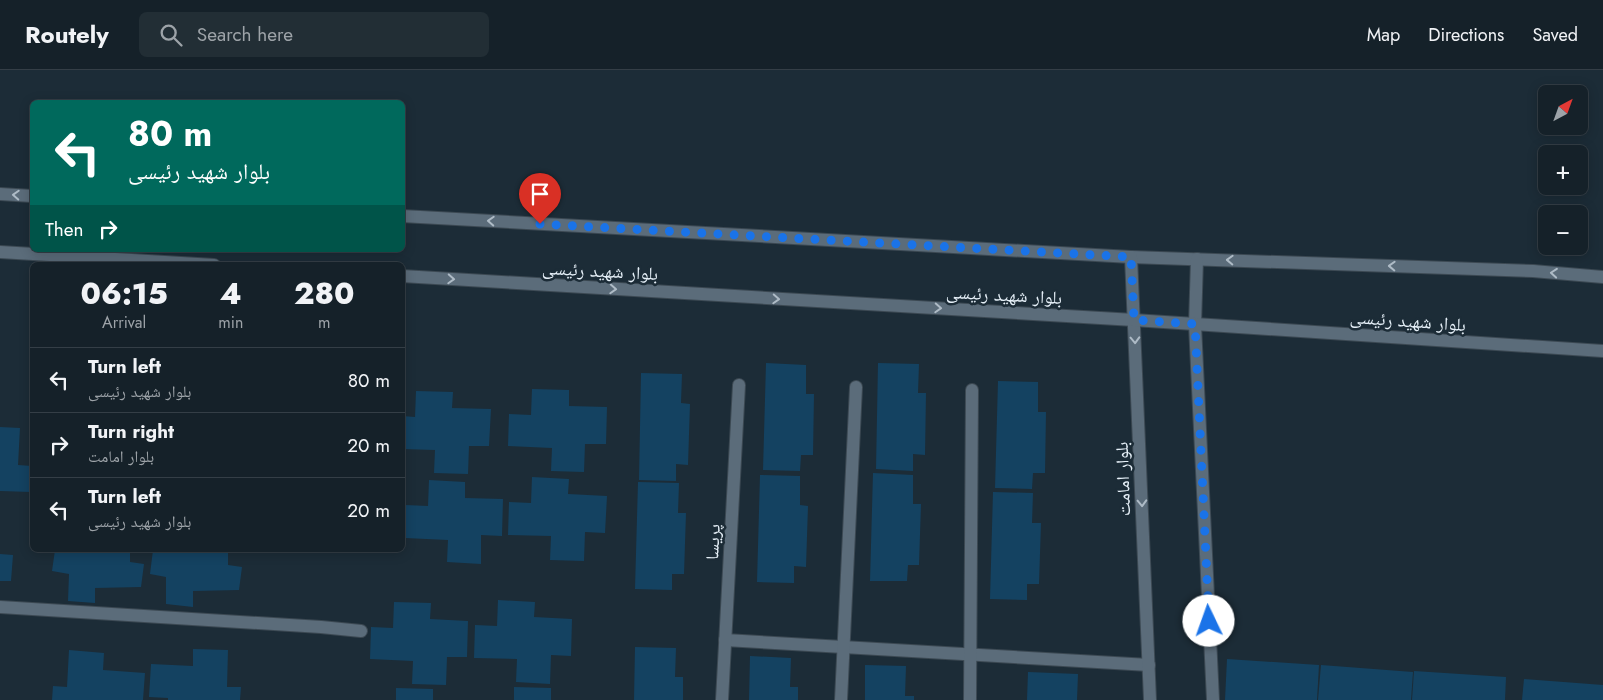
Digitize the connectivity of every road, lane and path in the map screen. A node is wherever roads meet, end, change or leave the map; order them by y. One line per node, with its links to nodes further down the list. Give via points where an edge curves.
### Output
1 (0, 194): 2 (main road, one-way to 1)
2 (30, 196)
3 (405, 216): 5 (main road, one-way to 3)
4 (0, 252): 7 (main road)
5 (1131, 257): 6 (main road); 10 (main road, بلوار امامت)
6 (1196, 259): 9 (main road, one-way to 6); 11 (main road)
7 (165, 262)
8 (405, 276): 10 (main road, بلوار شهید رئیسی, one-way to 10)
9 (1603, 276)
10 (1134, 320): 11 (main road, بلوار شهید رئیسی); 21 (main road, بلوار امامت, one-way to 21)
11 (1195, 324): 12 (main road, بلوار شهید رئیسی); 26 (main road)
12 (1603, 351)
13 (739, 385): 18 (main road, پریسا)
14 (856, 387): 19 (main road)
15 (972, 390): 20 (main road)
16 (0, 607): 17 (main road)
17 (361, 631)
18 (725, 640): 19 (main road); 22 (main road, پریسا)
19 (843, 647): 20 (main road); 23 (main road)
20 (970, 655): 21 (main road); 24 (main road)
21 (1149, 665): 25 (main road, بلوار امامت)
22 (722, 700)
23 (841, 700)
24 (970, 700)
25 (1150, 700)
26 (1213, 700)

